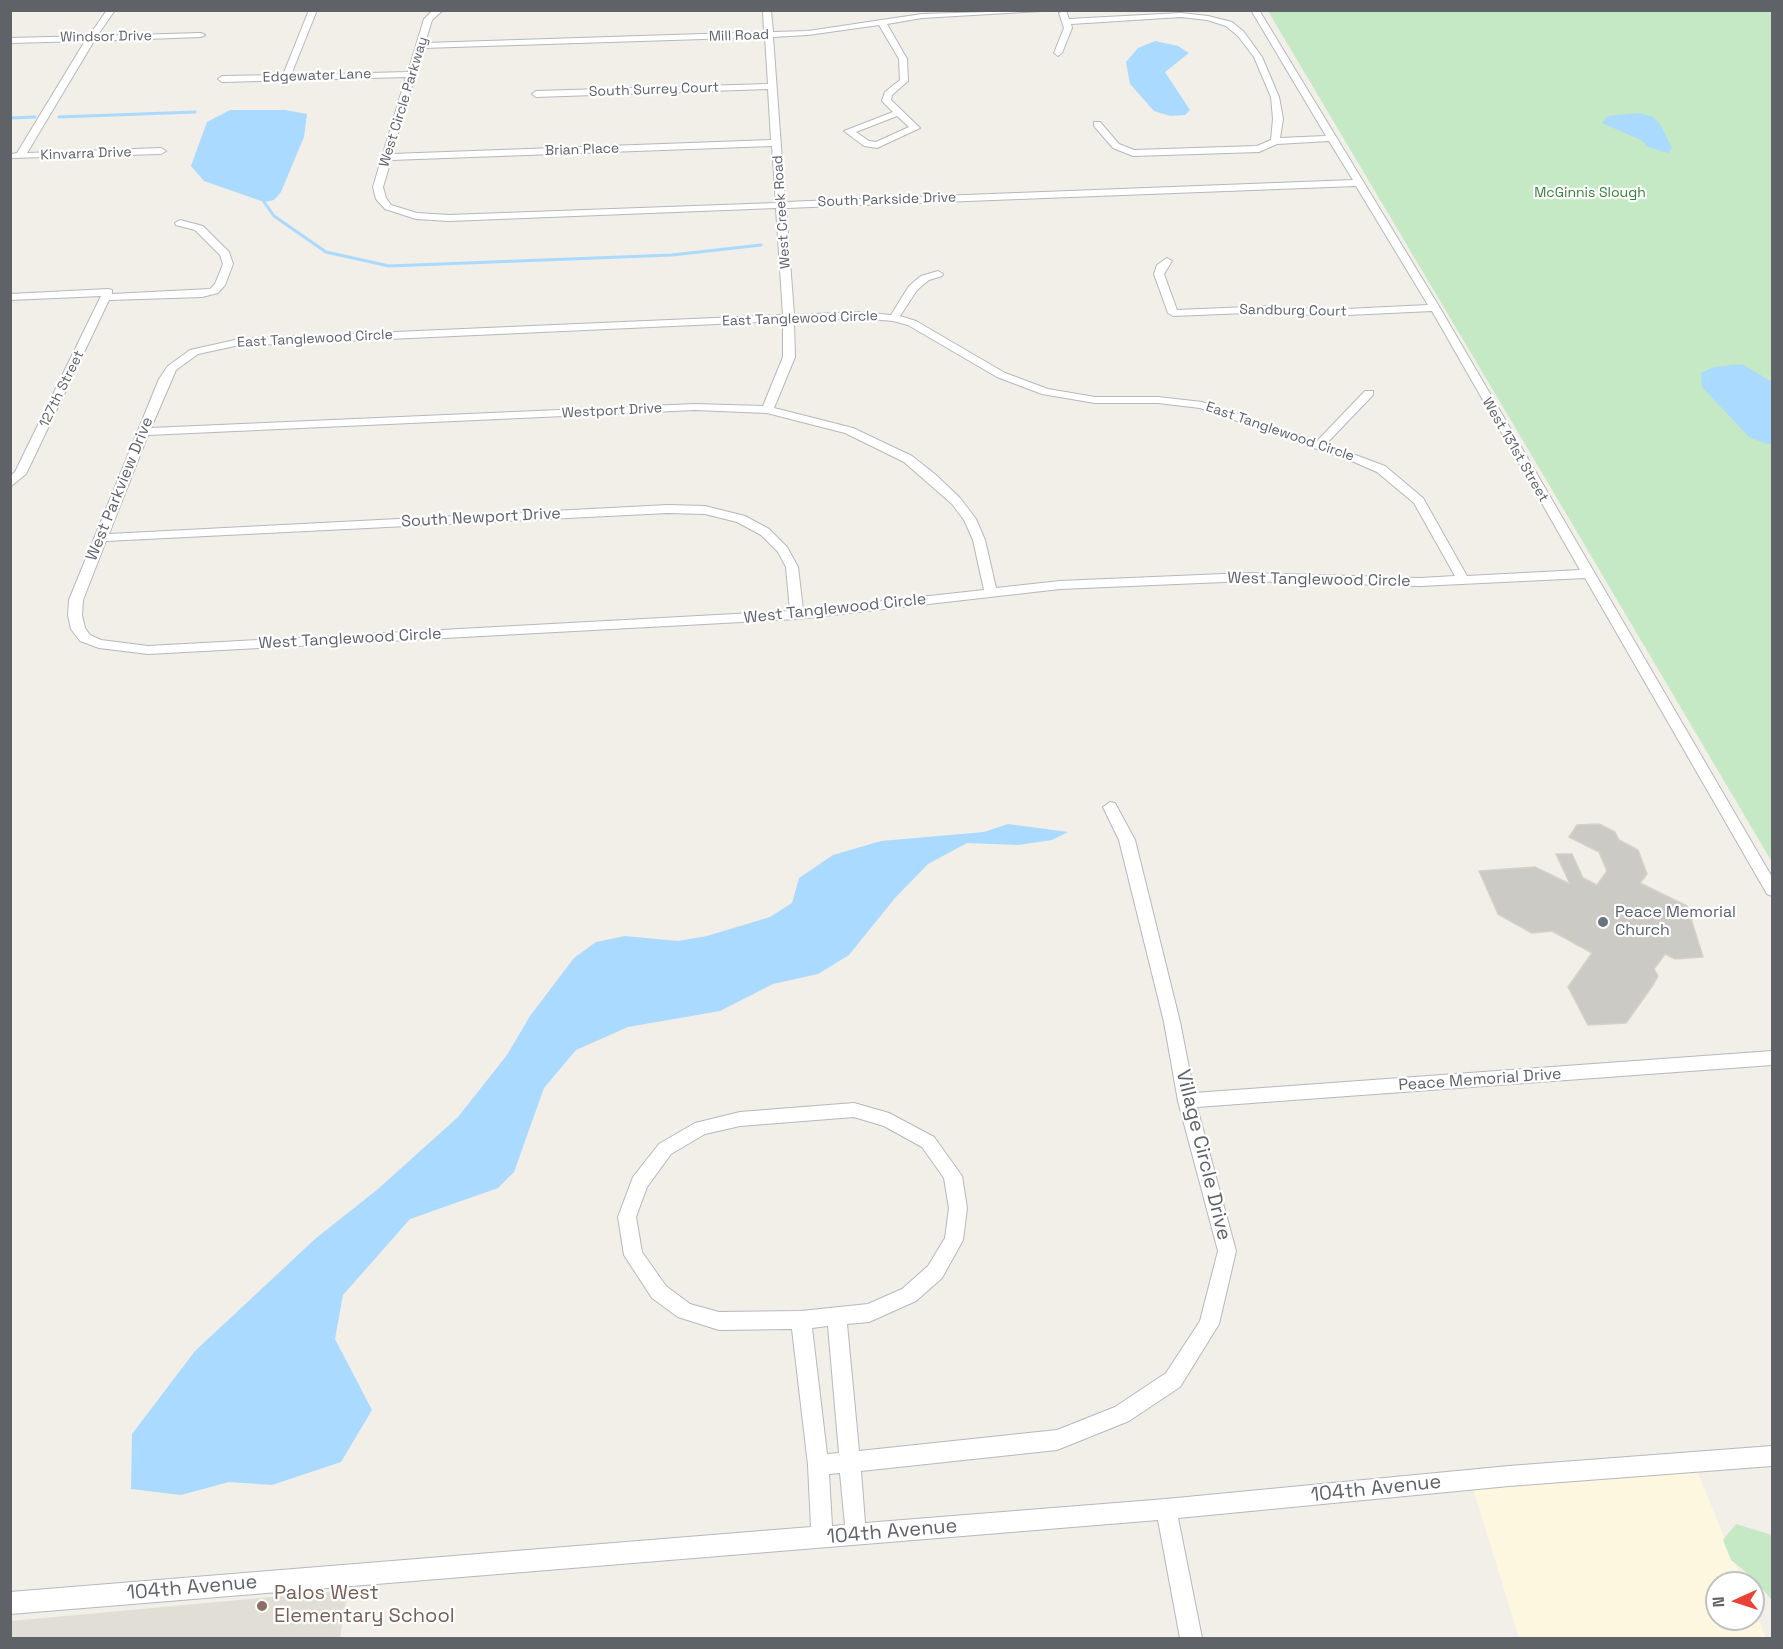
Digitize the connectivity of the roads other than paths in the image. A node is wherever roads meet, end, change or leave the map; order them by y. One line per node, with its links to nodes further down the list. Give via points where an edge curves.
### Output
1 (111, 10): 13 (street)
2 (313, 10): 18 (street)
3 (439, 10): 15 (street, West Circle Parkway, via 428,19)
4 (767, 10): 12 (street, West Creek Road)
5 (1054, 10): 8 (street, Mill Road)
6 (1062, 10): 10 (street)
7 (1255, 10): 24 (street, West 131st Street)
8 (898, 14): 9 (street, Mill Road)
9 (881, 21): 12 (street, Mill Road, via 828,31); 22 (street, via 903,60 904,81 886,100)
10 (1066, 22): 16 (street, via 1068,28); 25 (street, via 1173,15 1229,24 1258,57 1275,97)
11 (201, 35): 13 (street, Windsor Drive)
12 (769, 35): 15 (street, Mill Road); 20 (street, West Creek Road)
13 (92, 37): 14 (street, Windsor Drive); 28 (street)
14 (10, 40)
15 (421, 46): 17 (street, West Circle Parkway)
16 (1058, 53)
17 (413, 74): 18 (street, Edgewater Lane); 29 (street, West Circle Parkway)
18 (286, 77): 19 (street, Edgewater Lane)
19 (222, 79)
20 (772, 86): 21 (street, South Surrey Court); 26 (street, West Creek Road)
21 (536, 94)
22 (898, 112): 22 (street, via 915,128 882,145 871,146 849,131)
23 (1097, 124): 25 (street, via 1116,146 1133,153 1259,149)
24 (1332, 138): 25 (street); 30 (street, West 131st Street)
25 (1275, 141)
26 (777, 143): 29 (street, Brian Place); 32 (street, West Creek Road)
27 (161, 151): 28 (street, Kinvarra Drive)
28 (15, 156)
29 (388, 157): 31 (street, West Circle Parkway, via 378,187)
30 (1359, 183): 32 (street, South Parkside Drive); 38 (street, West 131st Street)
31 (381, 199): 32 (street, South Parkside Drive, via 394,210 449,218)
32 (780, 204): 40 (street, West Creek Road)
33 (180, 223): 36 (street, via 200,228 225,254 228,264 214,291)
34 (1167, 261): 38 (street, Sandburg Court, via 1159,274 1173,313)
35 (938, 274): 39 (street, via 913,288)
36 (107, 295): 37 (street); 46 (street, 127th Street, via 20,474)
37 (10, 297)
38 (1435, 308): 48 (street, West 131st Street)
39 (894, 318): 40 (street, East Tanglewood Circle, via 859,315); 45 (street, East Tanglewood Circle, via 928,330 1024,385 1095,400 1202,405)
40 (789, 319): 41 (street, East Tanglewood Circle, via 258,341); 43 (street, West Creek Road, via 789,357)
41 (194, 352): 44 (street, West Parkview Drive, via 172,368)
42 (1369, 393): 45 (street)
43 (767, 410): 44 (street, Westport Drive, via 695,407); 50 (street, Westport Drive, via 849,430 908,459 932,478 970,519)
44 (143, 432): 47 (street, West Parkview Drive)
45 (1320, 444): 49 (street, East Tanglewood Circle, via 1381,469 1405,487 1430,517)
46 (10, 483)
47 (100, 538): 51 (street, South Newport Drive, via 668,508 705,510 741,519 765,532 783,550 792,567); 52 (street, West Parkview Drive, via 75,600 78,629)
48 (1587, 574): 49 (street, West Tanglewood Circle); 54 (street, West 131st Street)
49 (1463, 580): 50 (street, West Tanglewood Circle, via 1247,577 1060,585)
50 (991, 593): 51 (street, West Tanglewood Circle)
51 (796, 615): 52 (street, West Tanglewood Circle, via 148,650 109,646)
52 (85, 638)
53 (1110, 807): 56 (street, Village Circle Drive, via 1127,840 1172,1022)
54 (1773, 891)
55 (1773, 1058): 56 (street, Peace Memorial Drive)
56 (1187, 1101): 60 (street, Village Circle Drive, via 1227,1251 1209,1324 1173,1380 1122,1414 1057,1440)
57 (837, 1316): 58 (street); 58 (street, via 869,1313 909,1295 935,1272 954,1240 958,1208 953,1176 928,1142 889,1120 854,1110 740,1119 701,1128 665,1149 639,1183 627,1217 633,1255 659,1292 686,1311 719,1322); 60 (street)
58 (801, 1320): 61 (street)
59 (1773, 1456): 62 (street, 104th Avenue)
60 (851, 1460): 61 (street, Village Circle Drive); 63 (street)
61 (818, 1465): 64 (street)
62 (1166, 1509): 63 (street, 104th Avenue); 66 (street)
63 (856, 1535): 64 (street, 104th Avenue)
64 (822, 1537): 65 (street, 104th Avenue)
65 (10, 1603)
66 (1191, 1638)

